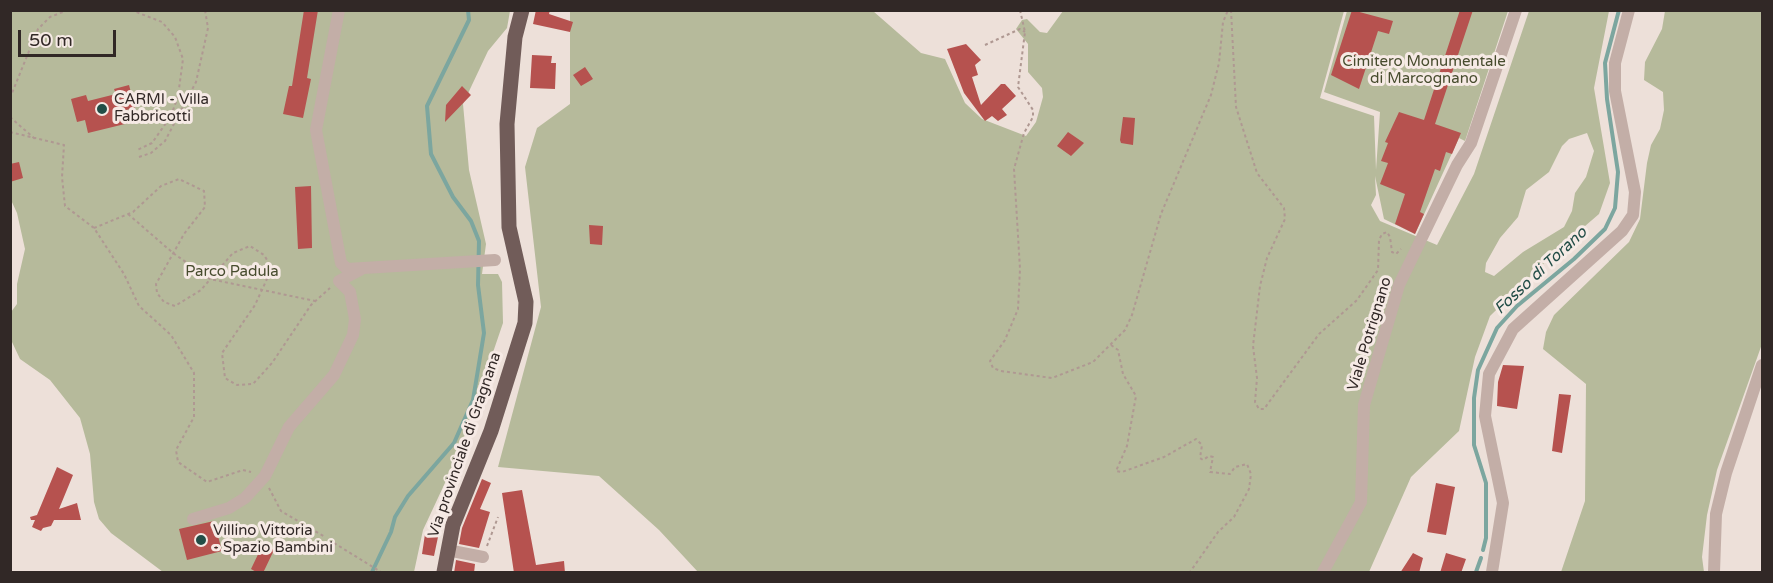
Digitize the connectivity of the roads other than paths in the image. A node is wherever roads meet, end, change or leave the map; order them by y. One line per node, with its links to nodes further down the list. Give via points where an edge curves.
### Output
1 (339, 10): 6 (street, via 316,130 341,263 347,269)
2 (522, 10): 9 (main road, Via provinciale di Gragnana, via 515,37 507,124 509,227 526,302 525,323)
3 (1515, 10): 12 (street, Viale Potrignano, via 1471,143 1399,285 1364,405 1360,502)
4 (1629, 10): 13 (street, via 1615,63 1615,92 1633,174 1633,215 1622,231 1513,329 1489,374 1485,416 1503,503)
5 (495, 260): 6 (street)
6 (369, 267): 8 (street, via 339,281 350,292 355,319 347,351 334,375 289,427 265,476 245,498 229,508)
7 (1762, 365): 14 (street, via 1716,514)
8 (193, 519)
9 (447, 550): 10 (street); 11 (main road, Via provinciale di Gragnana)
10 (483, 557)
11 (444, 573)
12 (1323, 573)
13 (1492, 573)
14 (1714, 573)

